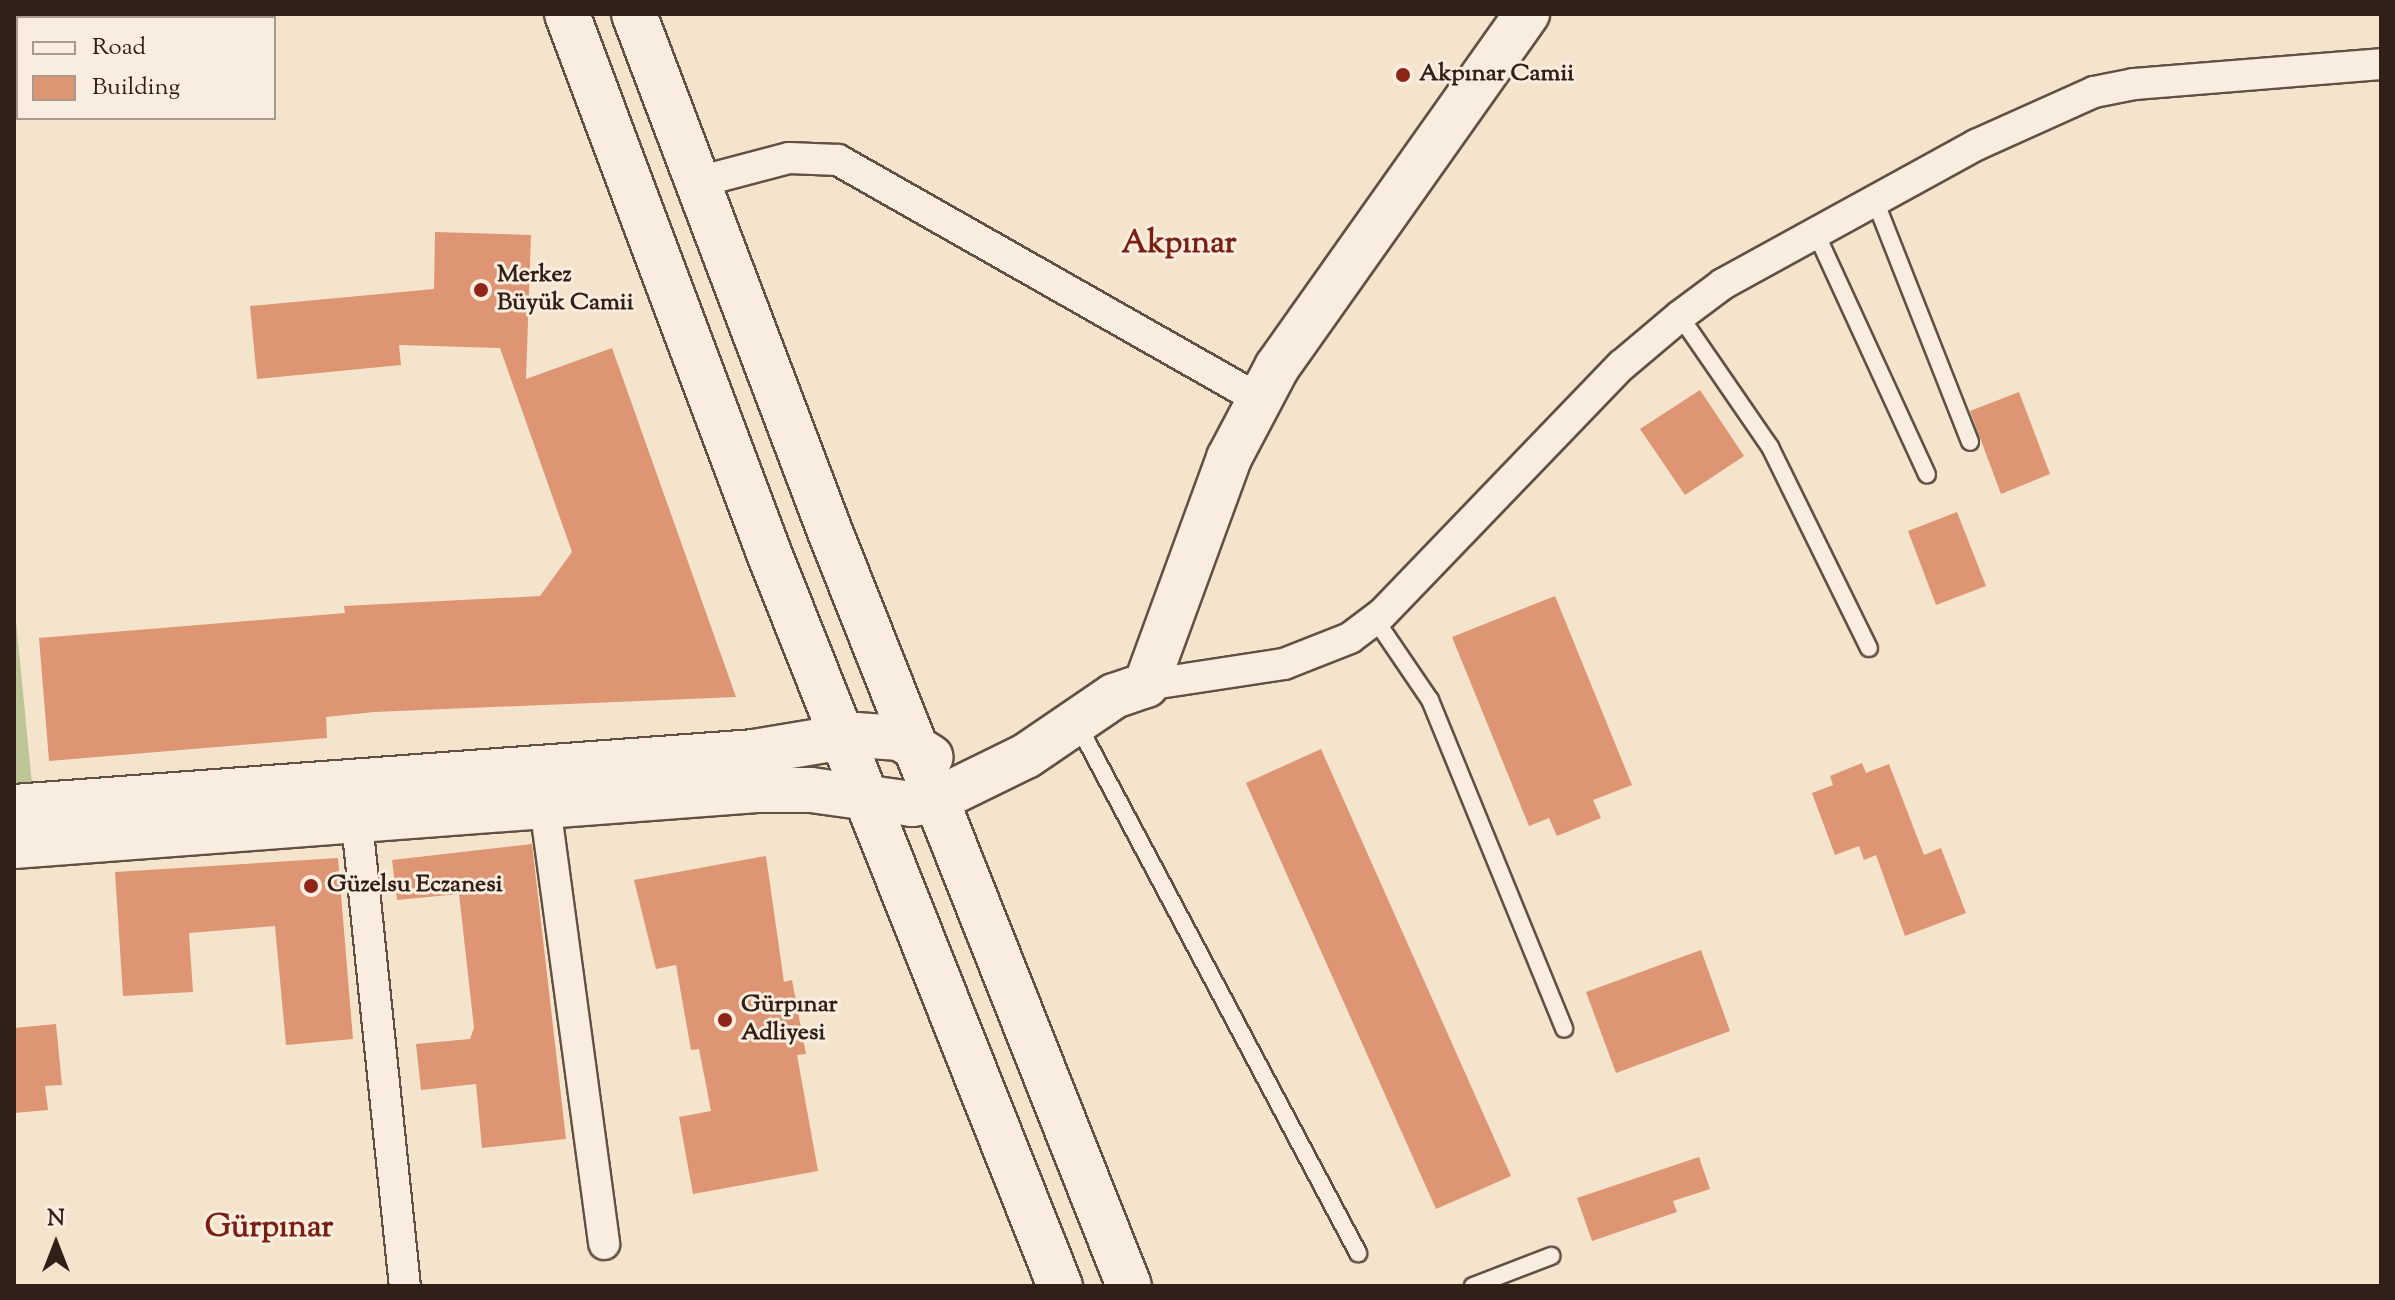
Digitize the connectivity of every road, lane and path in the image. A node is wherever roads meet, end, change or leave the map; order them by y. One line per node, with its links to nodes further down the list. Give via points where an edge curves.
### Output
1 (567, 14): 16 (street)
2 (634, 14): 5 (street)
3 (1527, 14): 9 (street)
4 (2381, 64): 6 (street, via 2177,78 2094,92)
5 (698, 182): 9 (street, via 789,158 838,160); 17 (street)
6 (1874, 198): 7 (street); 10 (lane)
7 (1815, 231): 8 (street); 11 (lane)
8 (1680, 316): 12 (street, via 1622,365); 13 (lane, via 1770,447)
9 (1260, 400): 14 (street, via 1229,458)
10 (1970, 442)
11 (1927, 475)
12 (1375, 619): 14 (street, via 1315,655 1211,679); 25 (lane, via 1430,700)
13 (1869, 648)
14 (1146, 685): 15 (street, via 1114,696)
15 (1077, 723): 18 (street); 27 (lane)
16 (842, 737): 17 (street, via 889,736); 20 (street); 21 (street)
17 (914, 745): 18 (street, via 954,765); 19 (street)
18 (1026, 756): 19 (street)
19 (936, 800): 21 (street); 32 (street)
20 (354, 801): 22 (street); 23 (street); 24 (street); 30 (street)
21 (868, 802): 22 (street, via 811,790 770,790); 31 (street)
22 (545, 806): 26 (street)
23 (14, 807)
24 (14, 846)
25 (1564, 1029)
26 (604, 1244)
27 (1358, 1253)
28 (1551, 1256): 29 (lane)
29 (1513, 1279): 33 (lane)
30 (405, 1286)
31 (1060, 1286)
32 (1129, 1286)
33 (1473, 1286)

